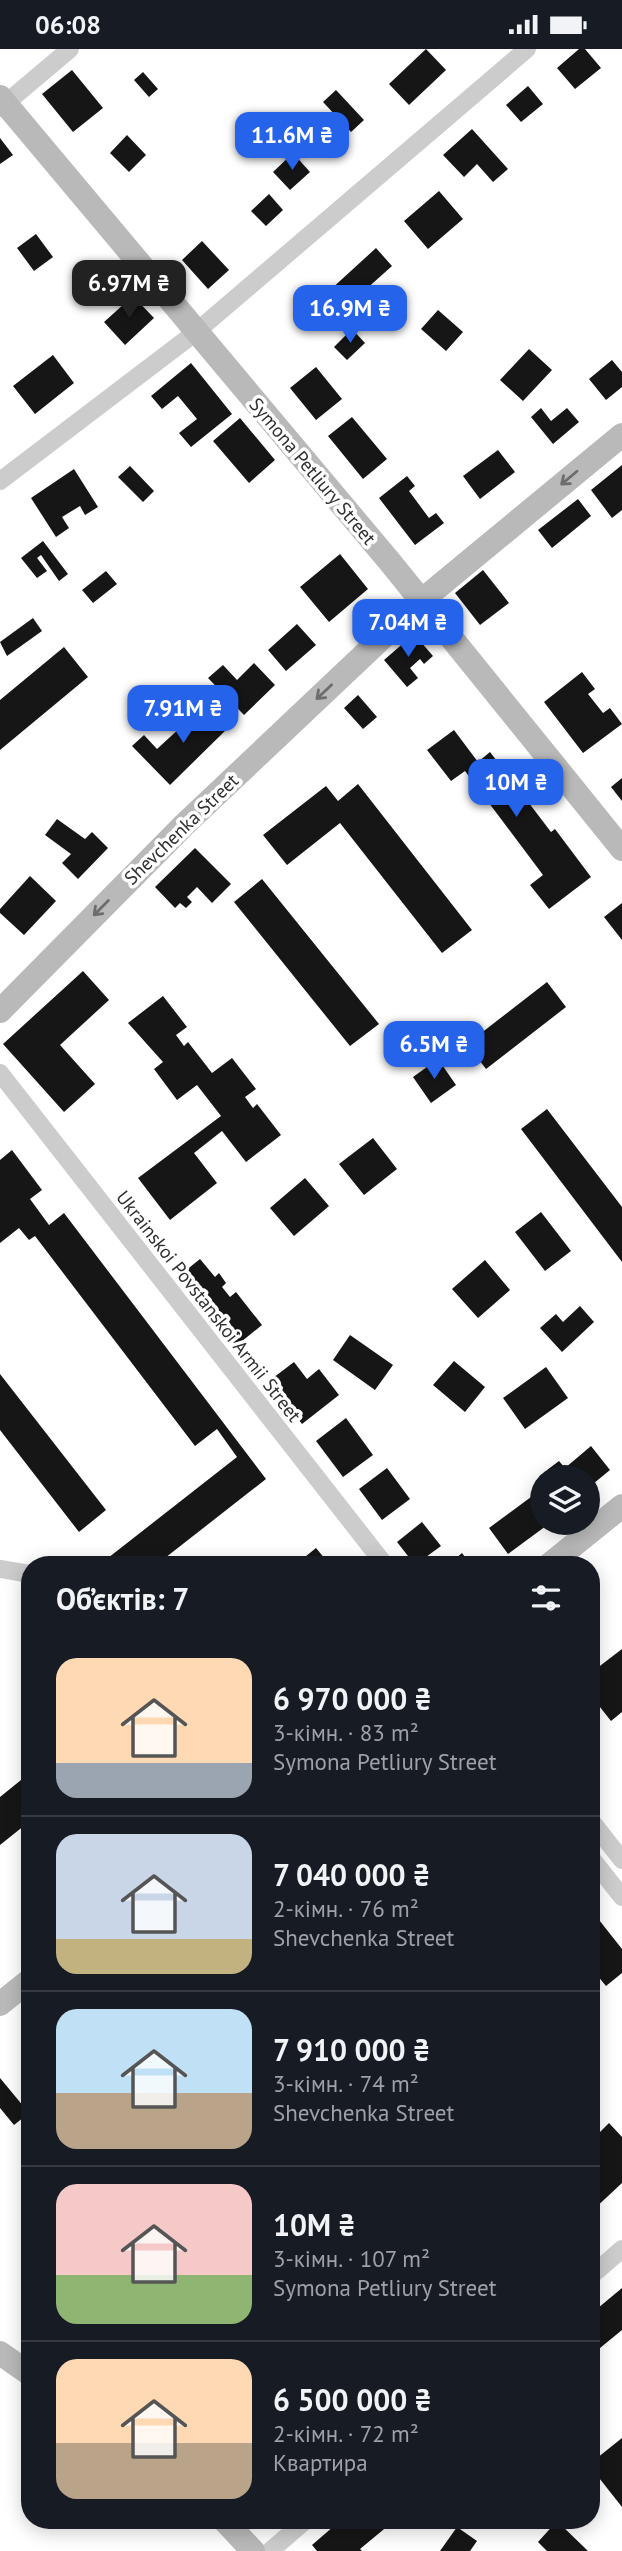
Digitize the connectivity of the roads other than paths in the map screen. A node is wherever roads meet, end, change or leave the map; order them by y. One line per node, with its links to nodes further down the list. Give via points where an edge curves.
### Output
1 (70, 49): 3 (street)
2 (527, 49): 4 (street)
3 (2, 103): 4 (street, Symona Petliury Street)
4 (196, 332): 6 (street); 7 (street, Symona Petliury Street)
5 (622, 435): 7 (street, Shevchenka Street, one-way to 7)
6 (0, 481)
7 (421, 601): 8 (street, Symona Petliury Street); 9 (street, Shevchenka Street, one-way to 9, via 184,825)
8 (622, 849)
9 (0, 1010)
10 (0, 1073): 12 (street, Ukrainskoi Povstanskoi Armii Street)
11 (622, 1506): 13 (street)
12 (378, 1556)
13 (560, 1556)
14 (600, 1832): 15 (street)
15 (622, 1860)
16 (600, 1869): 17 (street)
17 (622, 1897)
18 (21, 1987): 19 (street)
19 (0, 2004)
20 (622, 2249): 21 (street)
21 (600, 2268)
22 (0, 2353): 23 (street)
23 (21, 2368)
24 (232, 2529): 26 (street)
25 (296, 2529): 27 (street)
26 (253, 2551)
27 (270, 2551)

